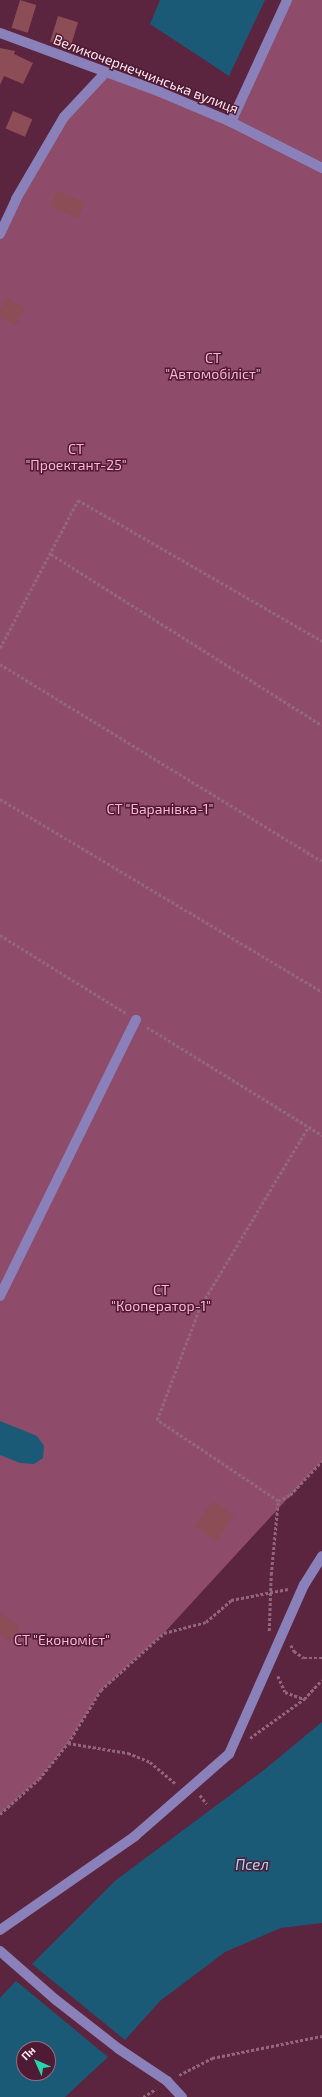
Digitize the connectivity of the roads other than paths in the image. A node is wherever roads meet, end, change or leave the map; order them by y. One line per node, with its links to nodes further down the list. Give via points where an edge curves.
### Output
1 (287, 0): 4 (street)
2 (0, 33): 3 (street, Великочернеччинська вулиця)
3 (105, 73): 4 (street, Великочернеччинська вулиця, via 160,92); 6 (street, via 64,117 16,199)
4 (231, 122): 5 (street, Великочернеччинська вулиця)
5 (322, 168)
6 (0, 234)
7 (136, 1020): 8 (street)
8 (0, 1296)
9 (322, 1556): 10 (street, via 304,1585 229,1754 135,1836)
10 (0, 1930)
11 (0, 1950): 12 (street, via 75,2015 167,2081)
12 (182, 2097)

